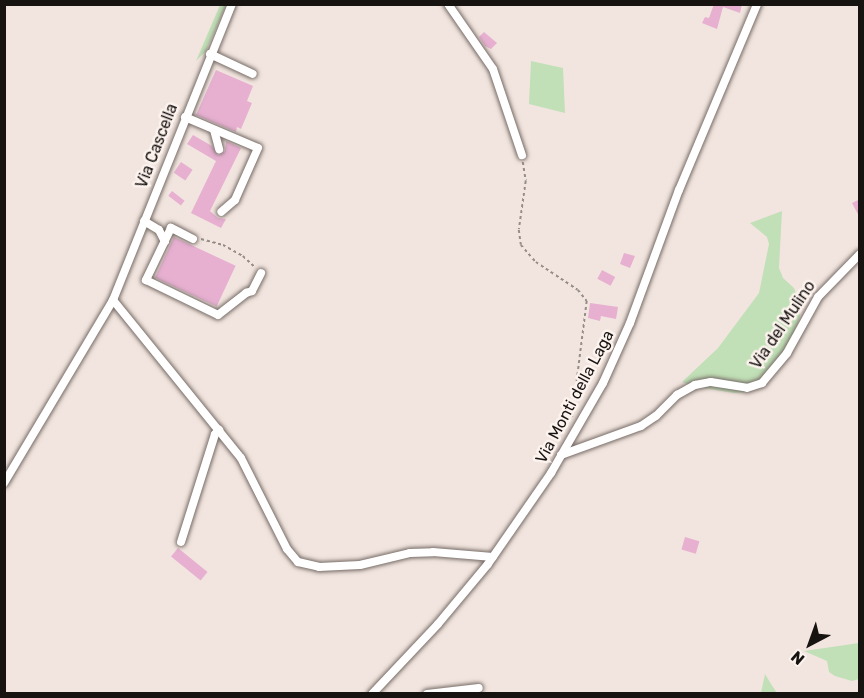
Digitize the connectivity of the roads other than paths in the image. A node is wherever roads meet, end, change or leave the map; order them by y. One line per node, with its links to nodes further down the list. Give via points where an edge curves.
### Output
1 (232, 4): 4 (street, Via Cascella)
2 (448, 4): 9 (street, via 491,64)
3 (757, 4): 18 (street, Via Monti della Laga, via 675,198 625,337)
4 (210, 54): 5 (street); 6 (street, Via Cascella)
5 (253, 74)
6 (185, 117): 7 (street); 11 (street, Via Cascella)
7 (214, 130): 8 (street); 10 (street, via 258,148 235,201)
8 (219, 149)
9 (522, 155)
10 (221, 212)
11 (144, 221): 13 (street, via 159,230); 16 (street, Via Cascella)
12 (193, 238): 13 (street, via 171,228)
13 (165, 242): 15 (street, via 146,280 218,315 252,291)
14 (860, 254): 18 (street, Via del Mulino, via 815,300 787,353 762,383 747,388 711,382 695,385 641,426)
15 (261, 273)
16 (112, 300): 17 (street); 19 (street, Via Cascella)
17 (219, 430): 20 (street); 21 (street, via 241,458 287,549 298,562 319,567 360,565 410,553 433,552)
18 (561, 455): 21 (street, Via Monti della Laga)
19 (4, 483)
20 (181, 542)
21 (494, 556): 23 (street, Via Monti della Laga, via 438,624)
22 (479, 688): 24 (street)
23 (372, 693)
24 (426, 693)

